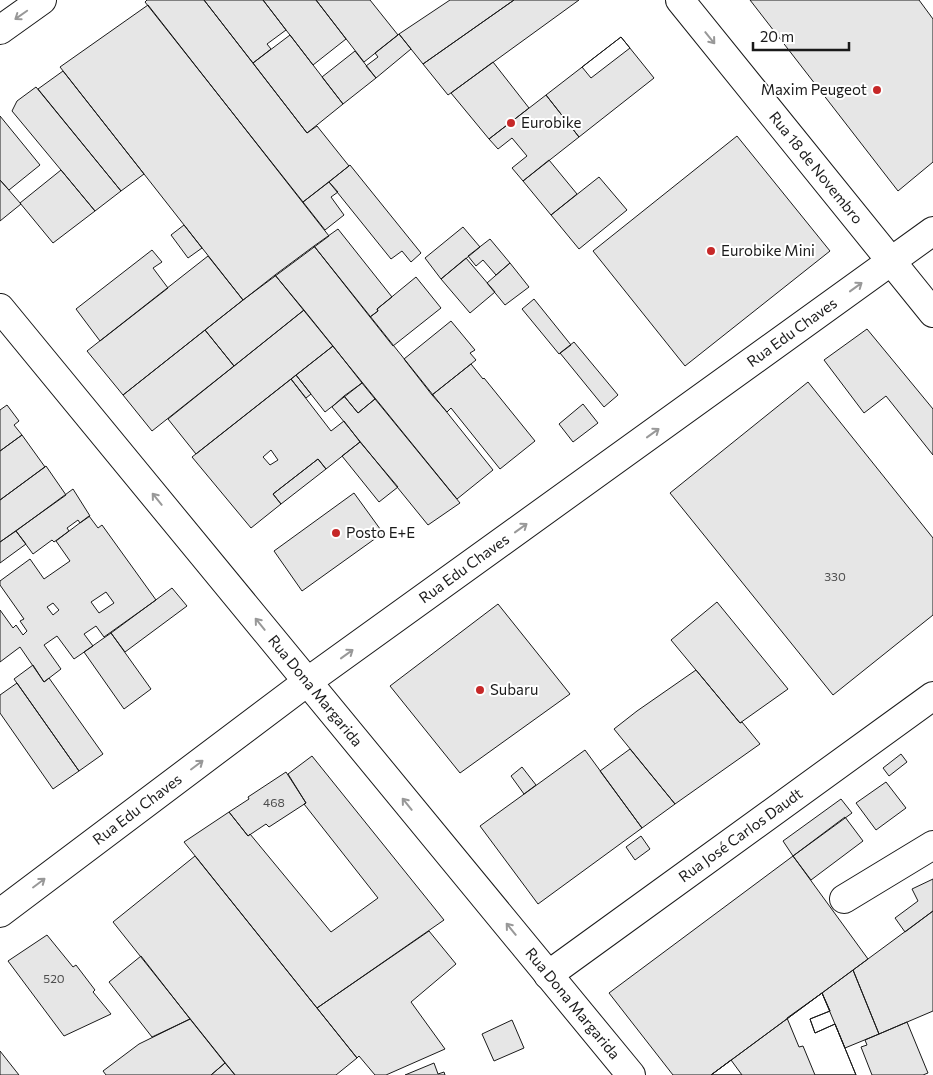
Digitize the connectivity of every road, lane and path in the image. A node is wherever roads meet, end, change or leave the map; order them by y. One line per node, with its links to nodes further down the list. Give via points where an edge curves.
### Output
1 (42, 0): 3 (main road, one-way to 3)
2 (680, 0): 5 (main road, Rua 18 de Novembro, one-way to 5)
3 (0, 30)
4 (933, 231): 5 (main road, Rua Edu Chaves)
5 (891, 261): 7 (main road, Rua 18 de Novembro); 8 (main road, Rua Edu Chaves, one-way to 5)
6 (0, 308): 8 (main road, Rua Dona Margarida, one-way to 6)
7 (933, 314)
8 (308, 682): 12 (main road, Rua Edu Chaves, one-way to 8); 13 (main road, Rua Dona Margarida, one-way to 8)
9 (933, 696): 13 (main road, Rua José Carlos Daudt)
10 (933, 846): 11 (main road)
11 (844, 900)
12 (0, 913)
13 (548, 975): 14 (main road, Rua Dona Margarida)
14 (631, 1075)

